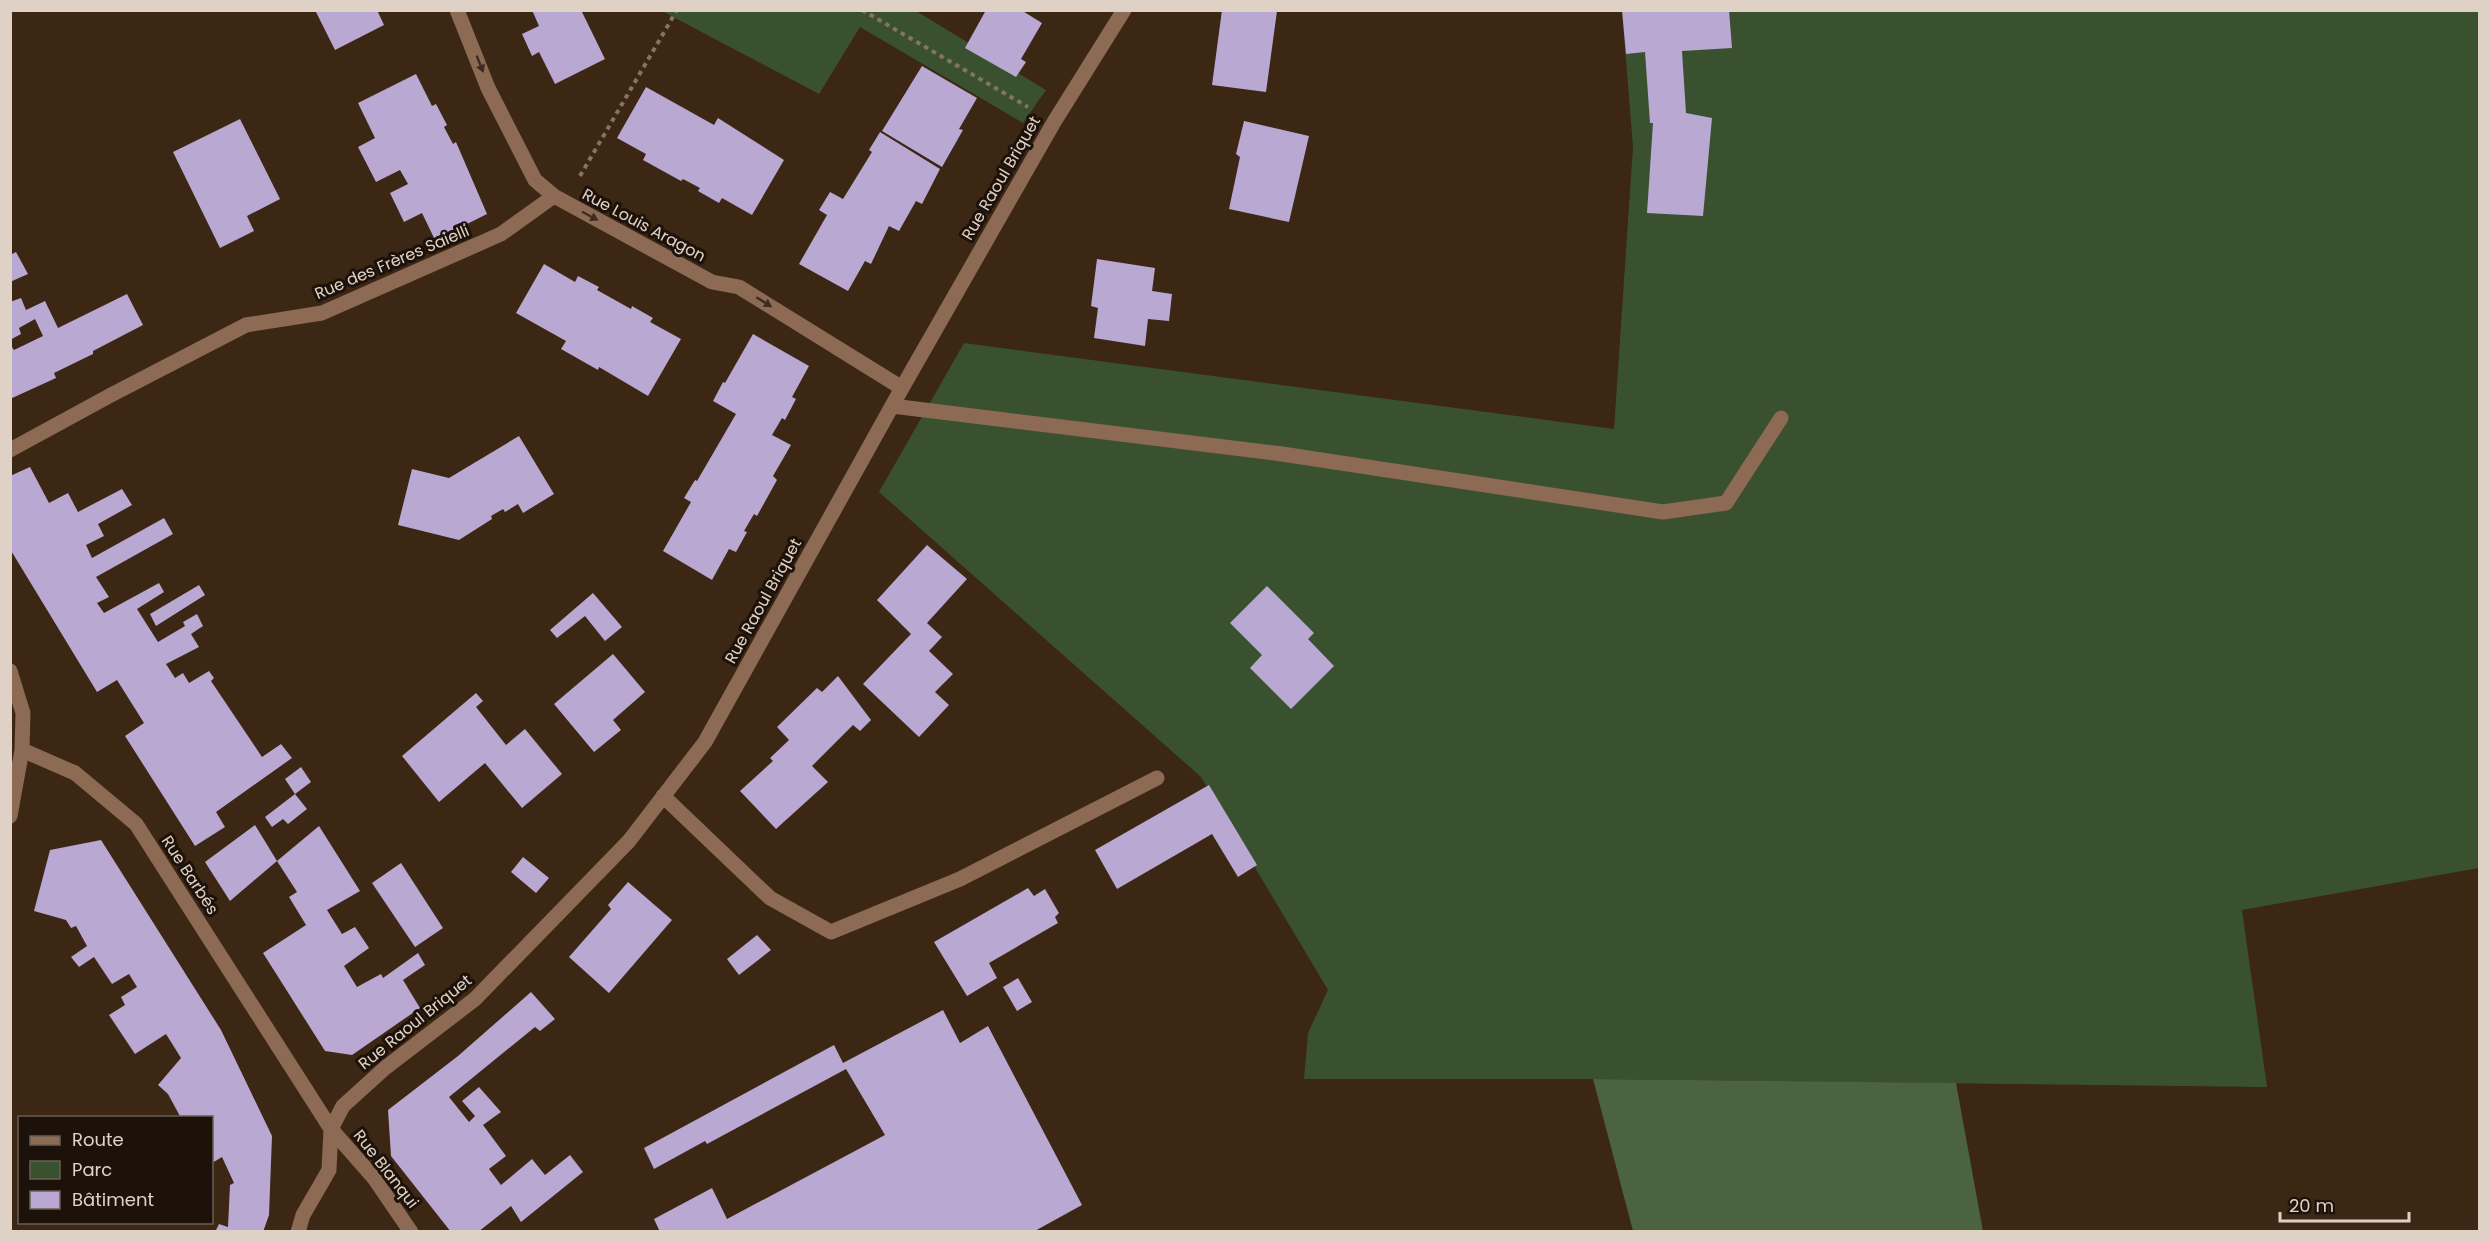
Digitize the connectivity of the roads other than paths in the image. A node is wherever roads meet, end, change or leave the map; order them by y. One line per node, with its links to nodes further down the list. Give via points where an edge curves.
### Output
1 (457, 10): 3 (street, Rue Louis Aragon, one-way to 3, via 488,88 535,180)
2 (1124, 10): 4 (street, Rue Raoul Briquet, via 1054,122)
3 (559, 199): 4 (street, Rue Louis Aragon, one-way to 4, via 712,282 740,287); 7 (street, Rue des Frères Saielli, via 501,234 322,313 246,325)
4 (902, 387): 5 (street, Rue Raoul Briquet)
5 (892, 406): 6 (street, via 1281,454 1663,512 1726,503); 11 (street, Rue Raoul Briquet, via 705,742)
6 (1781, 418)
7 (10, 450)
8 (10, 671): 9 (street, via 23,713)
9 (22, 750): 12 (street); 13 (street, Rue Barbés, via 75,773 136,824)
10 (1157, 778): 11 (street, via 960,879 831,932 770,898)
11 (663, 796): 13 (street, Rue Raoul Briquet, via 629,841 475,999 385,1068 343,1106)
12 (10, 816)
13 (331, 1129): 14 (street, via 329,1170 303,1215); 15 (street, Rue Blanqui, via 374,1178)
14 (298, 1232)
15 (411, 1232)

